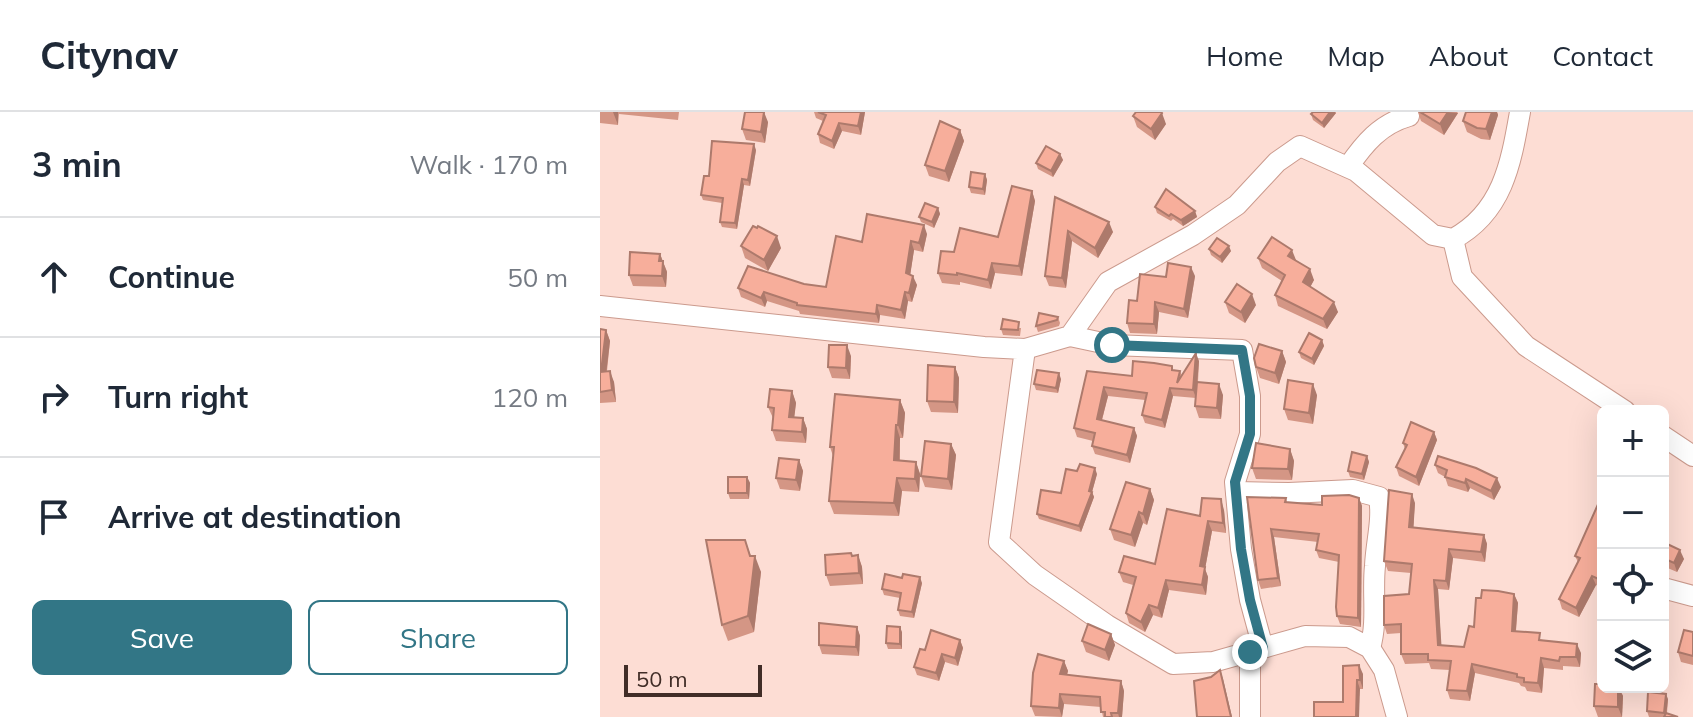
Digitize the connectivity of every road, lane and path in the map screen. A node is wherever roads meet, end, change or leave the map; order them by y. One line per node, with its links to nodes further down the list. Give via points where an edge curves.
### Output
1 (1520, 112): 4 (street, via 1512,160 1495,202)
2 (1409, 116): 3 (street, via 1367,139)
3 (1348, 167): 4 (street, via 1433,235); 6 (street, via 1300,146 1277,162 1237,205 1108,282)
4 (1453, 239): 8 (street, via 1462,277 1526,346)
5 (600, 306): 7 (street)
6 (1070, 336): 7 (street); 11 (street, via 1112,345 1242,350 1250,434)
7 (1025, 349): 15 (street, via 999,542 1035,575 1173,664 1213,662)
8 (1616, 405)
9 (1669, 440): 10 (street)
10 (1693, 456)
11 (1236, 492): 14 (street, via 1353,490 1379,497); 15 (street)
12 (1669, 590): 13 (street)
13 (1693, 596)
14 (1370, 648): 15 (street, via 1349,637 1305,636); 17 (street, via 1384,670)
15 (1257, 650): 16 (street)
16 (1250, 717)
17 (1397, 717)

